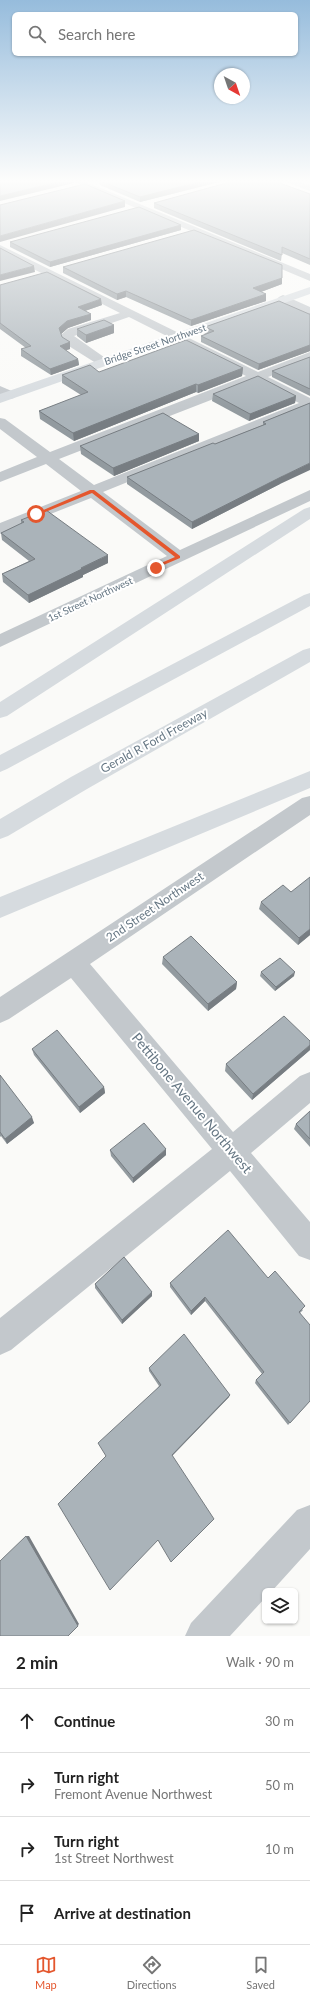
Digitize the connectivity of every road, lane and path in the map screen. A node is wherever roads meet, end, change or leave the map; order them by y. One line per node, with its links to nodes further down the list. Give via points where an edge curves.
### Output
1 (22, 258): 4 (street)
2 (263, 258): 6 (street)
3 (67, 268): 4 (street)
4 (49, 273): 5 (street); 10 (street)
5 (34, 277)
6 (310, 278)
7 (310, 290): 8 (main road, Bridge Street Northwest)
8 (283, 299): 9 (street); 11 (main road, Bridge Street Northwest)
9 (310, 312)
10 (131, 313): 11 (street); 13 (street, via 72,332 67,336 68,340)
11 (177, 336): 13 (main road, Bridge Street Northwest); 14 (street)
12 (310, 356): 14 (street)
13 (104, 362): 15 (main road, Bridge Street Northwest)
14 (257, 377): 16 (street); 18 (street)
15 (3, 395)
16 (310, 403): 20 (street)
17 (0, 422): 18 (street)
18 (48, 458): 19 (street); 20 (street)
19 (0, 477)
20 (92, 491): 23 (street); 24 (street)
21 (310, 495): 24 (street, 1st Street Northwest)
22 (310, 512): 28 (main road)
23 (0, 529)
24 (179, 557): 26 (street, 1st Street Northwest)
25 (310, 599): 29 (main road)
26 (0, 641)
27 (310, 654): 32 (main road, Gerald R Ford Freeway)
28 (0, 711)
29 (0, 764)
30 (310, 779): 33 (main road)
31 (310, 804): 34 (street, 2nd Street Northwest)
32 (0, 830)
33 (0, 908)
34 (73, 962): 35 (street, 2nd Street Northwest); 37 (street, Pettibone Avenue Northwest)
35 (0, 1011)
36 (310, 1085): 37 (street)
37 (232, 1151): 38 (street, Pettibone Avenue Northwest); 39 (street)
38 (310, 1245)
39 (0, 1339)
40 (310, 1522): 41 (street)
41 (204, 1636)

